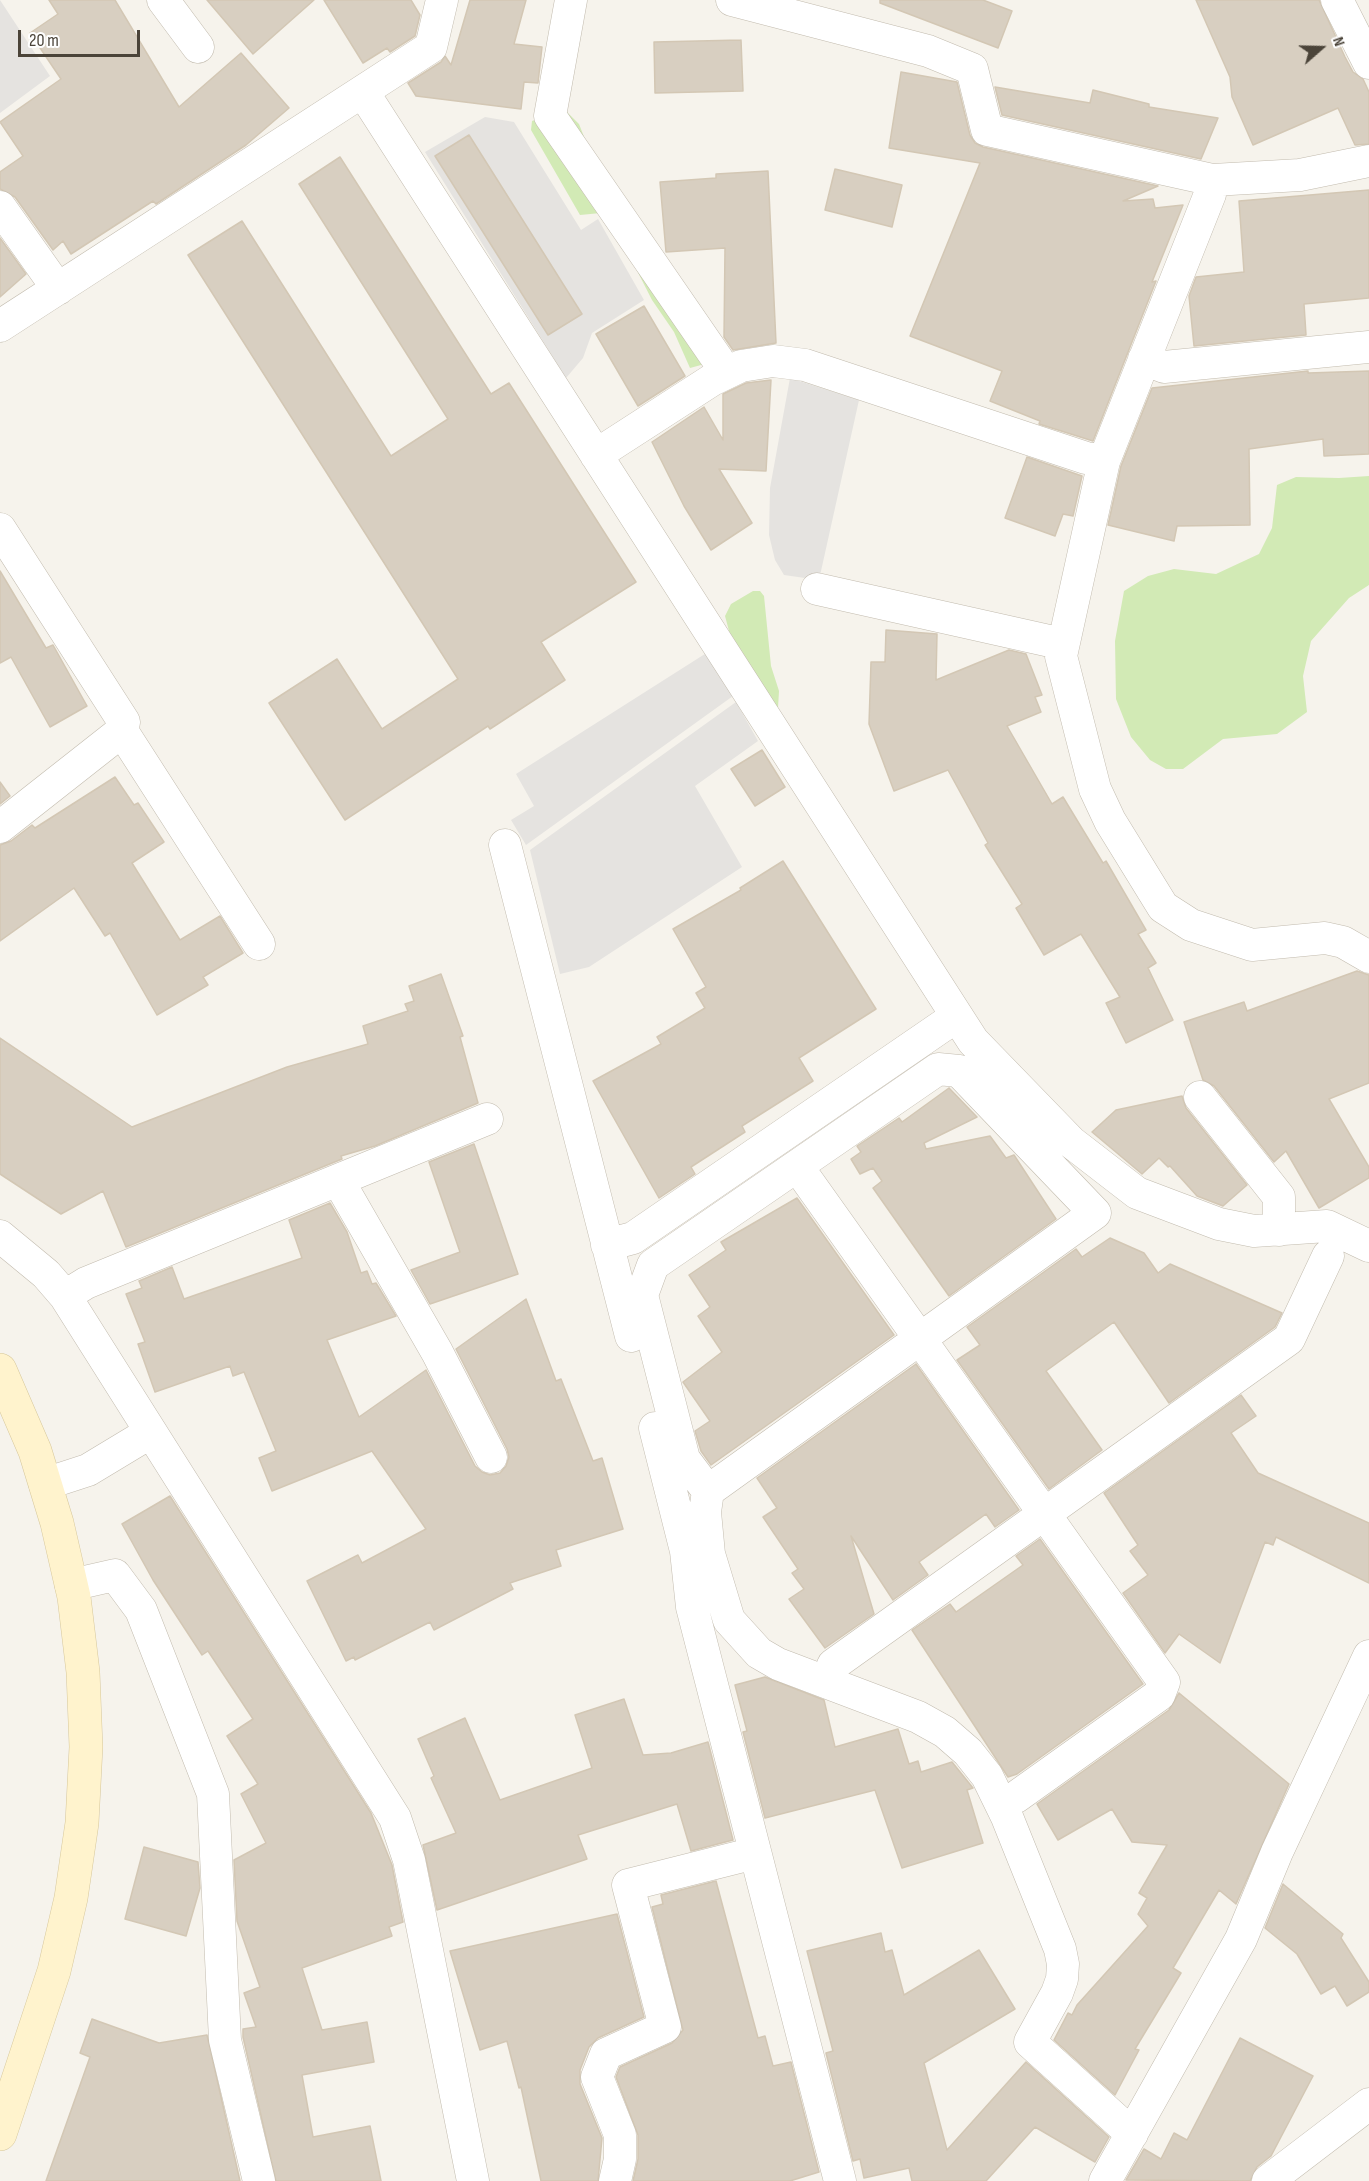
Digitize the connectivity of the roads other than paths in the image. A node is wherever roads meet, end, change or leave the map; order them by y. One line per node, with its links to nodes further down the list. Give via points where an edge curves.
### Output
1 (163, 0): 6 (street)
2 (442, 0): 8 (street, via 431,47)
3 (571, 0): 16 (street, via 550,116)
4 (732, 0): 10 (street, via 928,51 972,69 987,130)
5 (1337, 0): 7 (street)
6 (198, 47)
7 (1369, 63)
8 (363, 92): 12 (street); 17 (street)
9 (1369, 161): 10 (street, via 1300,175)
10 (1213, 180): 15 (street)
11 (0, 207): 12 (street)
12 (58, 289): 13 (street)
13 (0, 326)
14 (1369, 347): 15 (street, via 1164,368)
15 (1144, 359): 18 (street)
16 (724, 374): 17 (street); 18 (street, via 741,366 773,361 804,365)
17 (596, 455): 27 (street)
18 (1104, 461): 21 (street)
19 (0, 530): 22 (street, via 124,722)
20 (817, 589): 21 (street)
21 (1063, 644): 26 (street, via 1061,656 1095,789 1162,907 1191,925 1252,945 1325,938 1343,942)
22 (122, 731): 23 (street); 25 (street)
23 (0, 827)
24 (505, 845): 34 (street)
25 (259, 944)
26 (1369, 957)
27 (957, 1016): 32 (street, via 973,1041 1071,1142 1137,1193 1218,1224 1254,1231); 34 (street, via 633,1238)
28 (1200, 1097): 32 (street, via 1279,1197)
29 (487, 1119): 31 (street)
30 (797, 1166): 38 (street); 38 (street, via 938,1069 959,1071 1095,1213); 43 (street, via 653,1265 642,1295 684,1459)
31 (338, 1180): 37 (street, via 86,1283); 41 (street, via 437,1352)
32 (1279, 1230): 35 (street, via 1327,1227)
33 (0, 1236): 37 (street, via 46,1274)
34 (607, 1245): 46 (street, via 687,1551)
35 (1369, 1246)
36 (1328, 1256): 44 (street, via 1289,1338)
37 (65, 1296): 40 (street)
38 (920, 1339): 43 (street); 44 (street)
39 (0, 1370): 42 (street)
40 (151, 1432): 42 (street, via 88,1470); 55 (street, via 395,1818 409,1860)
41 (490, 1457)
42 (45, 1484): 45 (street)
43 (708, 1491): 46 (street)
44 (1044, 1514): 48 (street, via 833,1665); 49 (street, via 1164,1682 1159,1695 1016,1797)
45 (70, 1585): 52 (street, via 83,1672 86,1748 82,1823 71,1898 54,1971); 54 (street, via 115,1575 141,1610 213,1794 225,2040)
46 (706, 1603): 48 (street, via 729,1620 759,1653); 50 (street)
47 (1369, 1656): 53 (street, via 1277,1852 1241,1939)
48 (827, 1682): 49 (street, via 918,1717 945,1732 987,1776)
49 (1001, 1803): 53 (street, via 1063,1964 1057,1993 1030,2042)
50 (755, 1853): 56 (street, via 628,1885 665,2028 606,2054 597,2077 620,2135); 57 (street)
51 (1369, 2104): 59 (street)
52 (0, 2134)
53 (1132, 2134): 58 (street)
54 (259, 2181)
55 (473, 2181)
56 (615, 2181)
57 (840, 2181)
58 (1105, 2181)
59 (1268, 2181)

